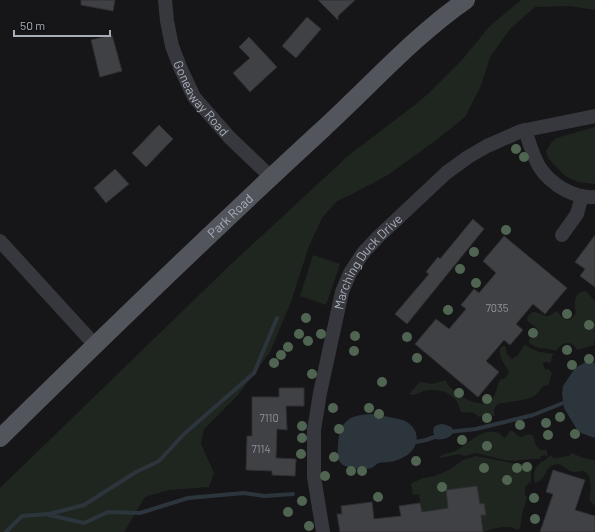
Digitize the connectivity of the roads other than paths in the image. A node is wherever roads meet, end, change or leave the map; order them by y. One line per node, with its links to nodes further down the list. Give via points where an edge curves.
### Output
1 (165, 0): 5 (street, Goneaway Road, via 172,46 194,97 230,138)
2 (466, 0): 5 (main road, Park Road, via 422,34)
3 (595, 116): 4 (street, Marching Duck Drive)
4 (525, 130): 6 (street, via 533,156 544,174 574,194); 11 (street, Marching Duck Drive, via 487,146 446,173 378,237 363,253 350,273 342,292 314,430 314,477)
5 (271, 177): 9 (main road, Park Road)
6 (589, 197): 7 (street)
7 (562, 235)
8 (0, 241): 9 (street)
9 (95, 345): 10 (main road, Park Road)
10 (0, 438)
11 (323, 532)

